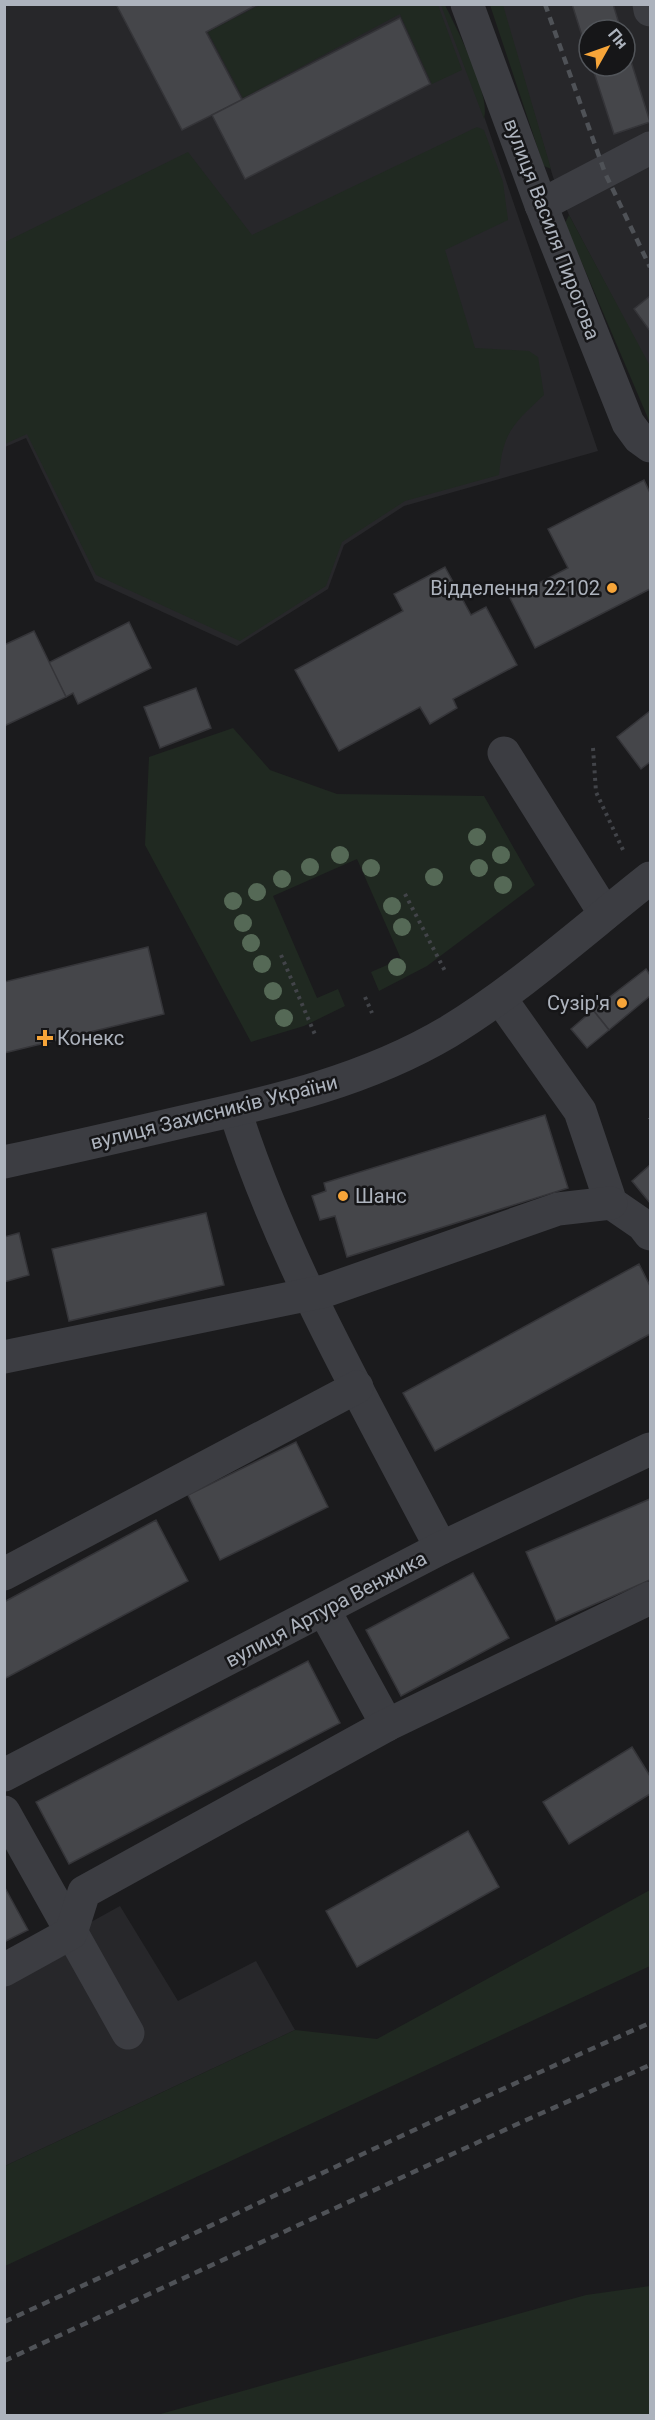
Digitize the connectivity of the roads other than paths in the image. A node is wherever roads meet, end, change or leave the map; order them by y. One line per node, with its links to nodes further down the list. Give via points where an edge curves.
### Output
1 (467, 4): 5 (street, вулиця Василя Пирогова)
2 (649, 4): 3 (street)
3 (651, 10)
4 (651, 148): 5 (street)
5 (541, 205): 6 (street, вулиця Василя Пирогова, via 628,423)
6 (651, 446)
7 (504, 753): 9 (street)
8 (651, 878): 9 (street, вулиця Захисників України)
9 (606, 914): 10 (street, вулиця Захисників України)
10 (500, 998): 11 (street, вулиця Захисників України, via 389,1062 342,1081); 13 (street, via 580,1111)
11 (235, 1111): 12 (street, вулиця Захисників України); 15 (street, via 251,1161)
12 (4, 1162)
13 (611, 1203): 14 (street); 15 (street, via 558,1209)
14 (651, 1234)
15 (309, 1294): 16 (street); 17 (street)
16 (4, 1357)
17 (357, 1387): 19 (street); 20 (street)
18 (651, 1449): 19 (street, вулиця Артура Венжика)
19 (441, 1548): 22 (street, вулиця Артура Венжика)
20 (4, 1574)
21 (651, 1598): 23 (street)
22 (324, 1610): 23 (street); 24 (street, вулиця Артура Венжика)
23 (387, 1725): 26 (street, via 84,1892)
24 (4, 1775)
25 (4, 1812): 26 (street)
26 (71, 1933): 27 (street); 28 (street)
27 (4, 1970)
28 (128, 2033)

